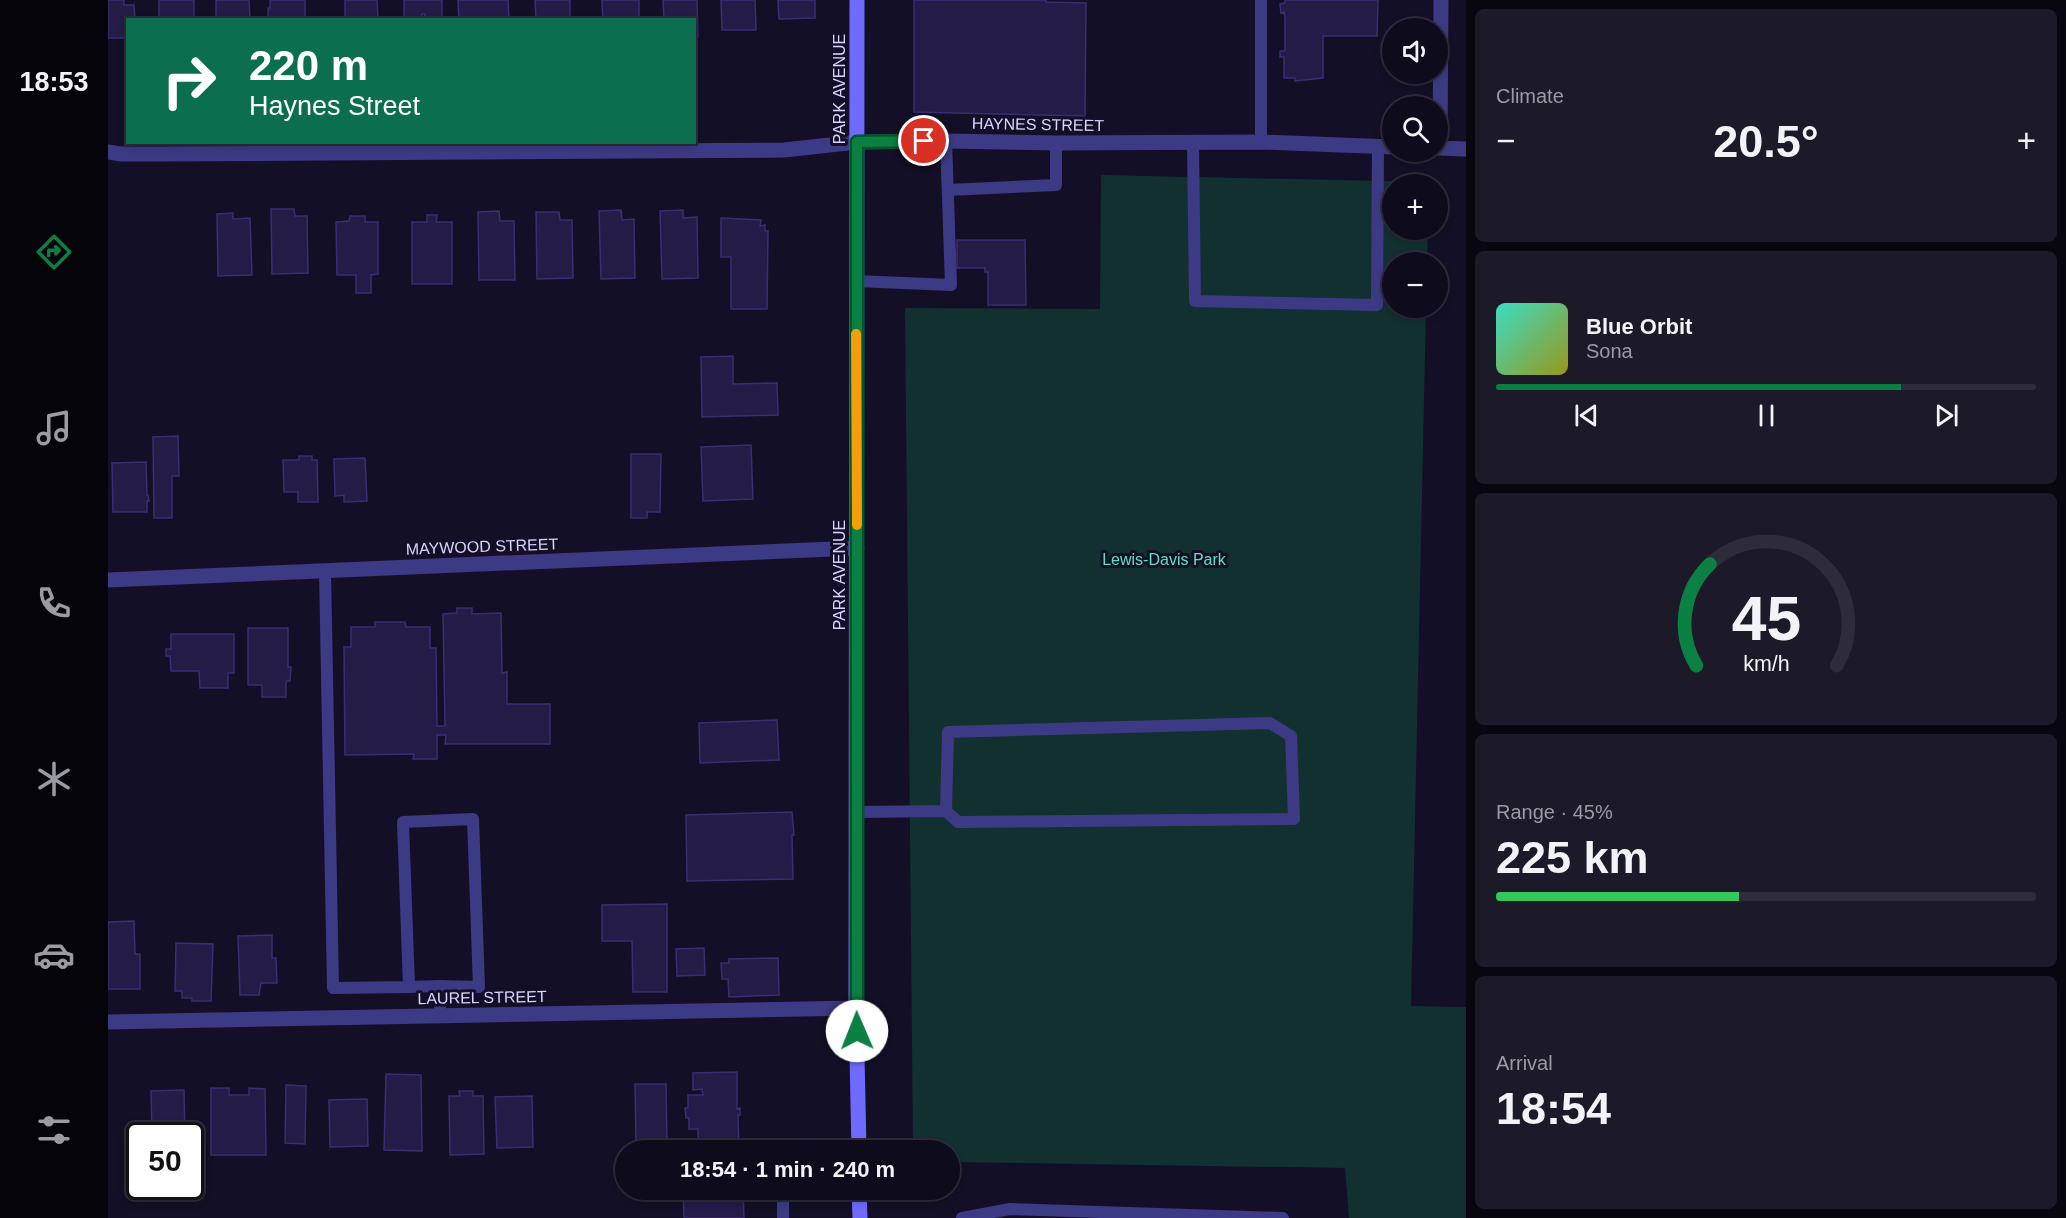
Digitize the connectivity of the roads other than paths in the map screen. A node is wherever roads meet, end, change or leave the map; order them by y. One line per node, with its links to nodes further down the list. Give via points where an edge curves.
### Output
1 (857, 0): 6 (main road, PARK AVENUE)
2 (1261, 0): 7 (lane)
3 (1441, 0): 4 (street)
4 (1440, 96)
5 (946, 141): 6 (street, HAYNES STREET); 8 (street, HAYNES STREET); 15 (lane)
6 (857, 142): 13 (street, HAYNES STREET, via 784,150); 16 (main road, PARK AVENUE)
7 (1261, 142): 9 (street, HAYNES STREET); 10 (street, HAYNES STREET)
8 (1056, 143): 9 (street, HAYNES STREET); 15 (lane, via 1056,185)
9 (1193, 143): 14 (lane, via 1195,301 1377,305)
10 (1382, 147)
11 (1448, 148): 12 (street)
12 (1466, 149)
13 (108, 152)
14 (1384, 162)
15 (948, 190): 16 (lane, via 951,285)
16 (856, 281): 17 (main road, PARK AVENUE)
17 (857, 548): 18 (street, MAYWOOD STREET); 21 (main road, PARK AVENUE)
18 (325, 571): 19 (street, MAYWOOD STREET); 23 (lane, via 333,988)
19 (108, 580)
20 (946, 811): 20 (lane, via 948,732 1270,723 1291,736 1294,819 958,822); 21 (lane)
21 (856, 812): 24 (main road, PARK AVENUE)
22 (440, 986): 23 (lane); 23 (lane, via 479,987 473,819 403,822); 25 (lane)
23 (409, 987)
24 (856, 1008): 25 (street, LAUREL STREET); 27 (main road, PARK AVENUE)
25 (440, 1016): 26 (street, LAUREL STREET)
26 (108, 1022)
27 (859, 1140)
28 (783, 1200): 30 (lane)
29 (859, 1200): 31 (main road)
30 (783, 1218)
31 (860, 1218)
32 (962, 1218): 33 (lane, via 1010,1209)
33 (1283, 1218)

